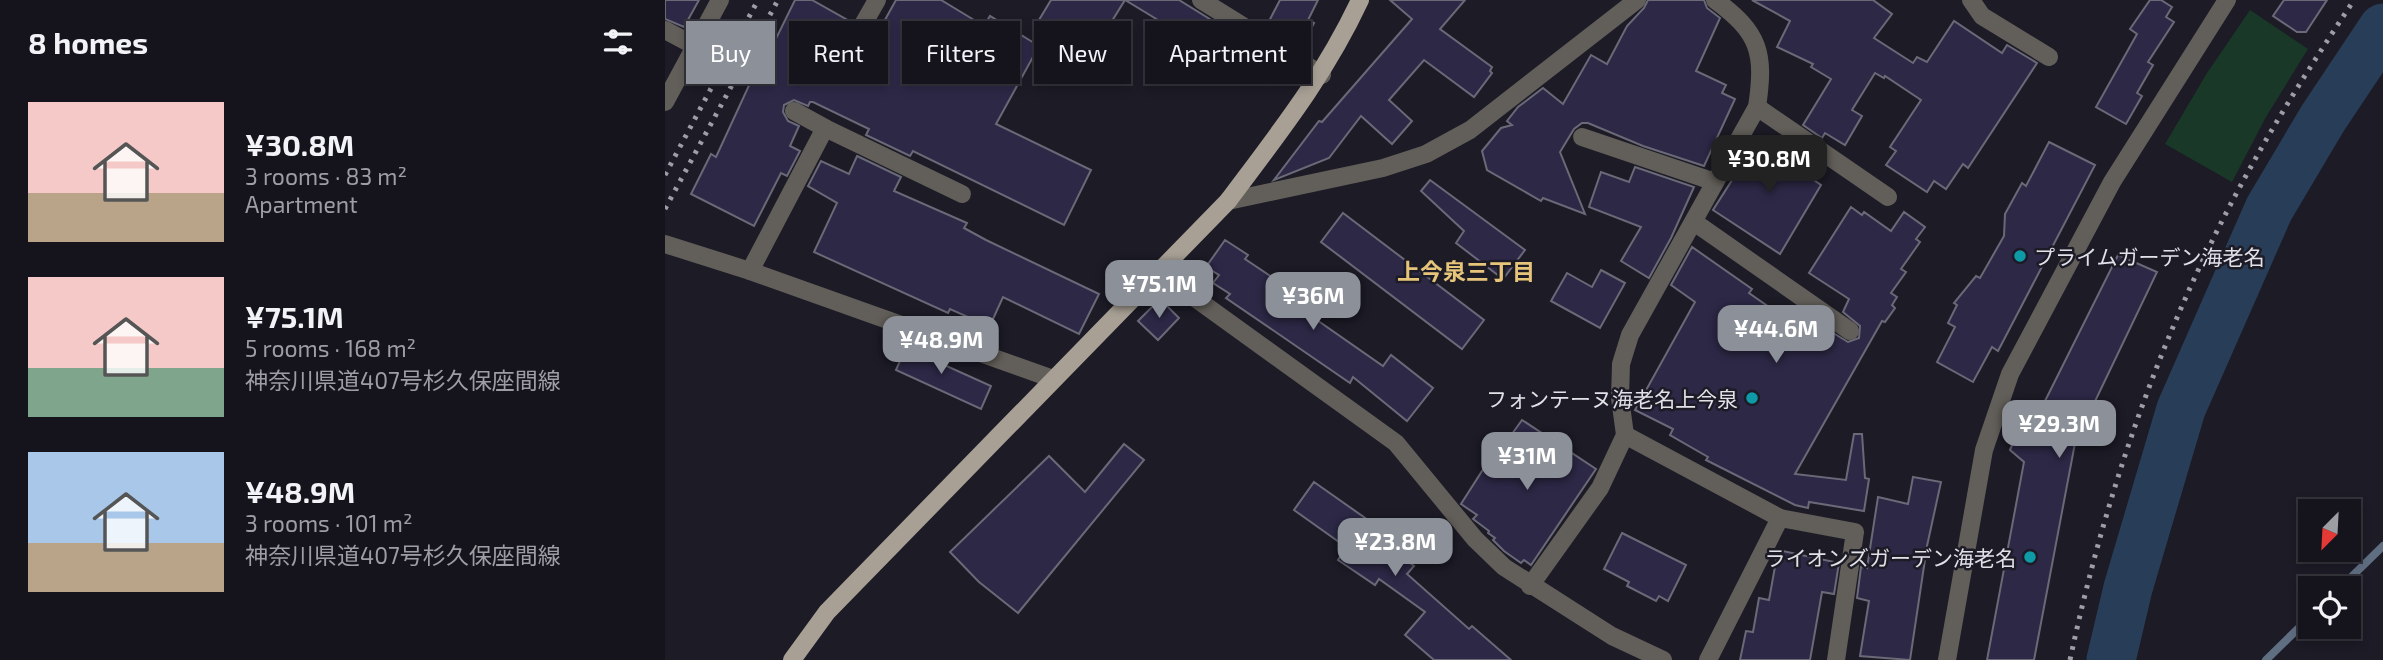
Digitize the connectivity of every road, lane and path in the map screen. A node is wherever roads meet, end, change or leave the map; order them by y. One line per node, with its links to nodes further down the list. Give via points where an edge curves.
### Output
1 (720, 0): 10 (street)
2 (877, 0): 11 (street)
3 (1201, 0): 9 (street)
4 (1360, 0): 16 (main road)
5 (1714, 0): 18 (street, via 1738,17 1755,41 1762,71)
6 (1971, 0): 14 (street, via 1982,16)
7 (2227, 0): 39 (street, via 2112,182 2010,374 1984,450)
8 (1631, 2): 25 (street, via 1470,130 1426,154 1383,168)
9 (1223, 6): 16 (street)
10 (709, 21)
11 (865, 21)
12 (665, 30): 13 (street)
13 (686, 41)
14 (2049, 57)
15 (686, 63): 17 (street)
16 (1322, 75): 25 (main road)
17 (665, 102)
18 (1756, 107): 22 (street); 24 (street)
19 (794, 111): 20 (street)
20 (825, 128): 23 (street); 28 (street)
21 (1582, 136): 22 (street)
22 (1715, 182): 26 (street)
23 (962, 194)
24 (1888, 197)
25 (1228, 201): 29 (main road)
26 (1694, 222): 30 (street); 32 (street, via 1630,335 1621,364)
27 (665, 244): 28 (street)
28 (750, 271): 31 (street)
29 (1159, 272): 31 (main road); 34 (street, via 1396,443 1475,539)
30 (1850, 331)
31 (1053, 379): 35 (main road, via 827,612)
32 (1625, 435): 33 (street); 34 (street, via 1600,488)
33 (1780, 518): 37 (street); 38 (street, via 1855,532)
34 (1530, 586): 36 (street, via 1612,636)
35 (792, 660)
36 (1663, 660)
37 (1708, 660)
38 (1836, 660)
39 (1947, 660)

